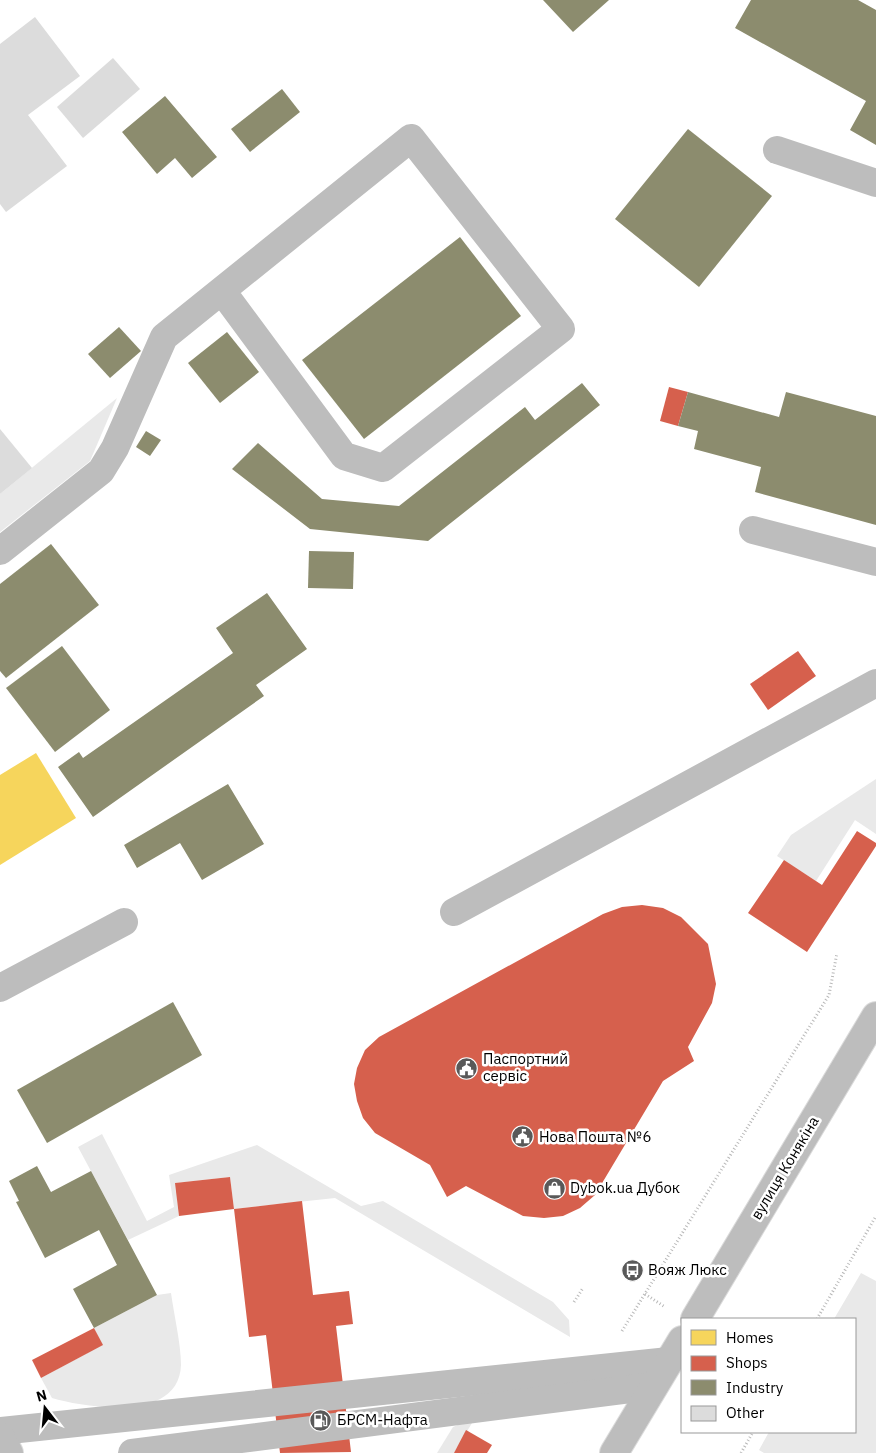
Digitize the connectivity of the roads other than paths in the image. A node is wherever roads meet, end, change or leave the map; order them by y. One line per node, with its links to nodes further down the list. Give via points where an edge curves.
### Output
1 (777, 150): 2 (main road)
2 (876, 183)
3 (222, 291): 3 (main road, via 411,138 561,329 383,468 344,456); 5 (main road, via 164,337 115,448 101,471)
4 (753, 530): 6 (main road)
5 (0, 551)
6 (876, 562)
7 (876, 683): 8 (main road)
8 (454, 912)
9 (124, 922): 10 (main road)
10 (0, 988)
11 (876, 1016): 12 (main road, вулиця Конякіна)
12 (696, 1318)
13 (676, 1350): 14 (main road); 15 (main road)
14 (654, 1386): 20 (main road); 21 (main road)
15 (103, 1420): 16 (main road); 19 (main road)
16 (0, 1431)
17 (0, 1436): 18 (main road)
18 (9, 1453)
19 (120, 1453)
20 (132, 1453)
21 (614, 1453)

